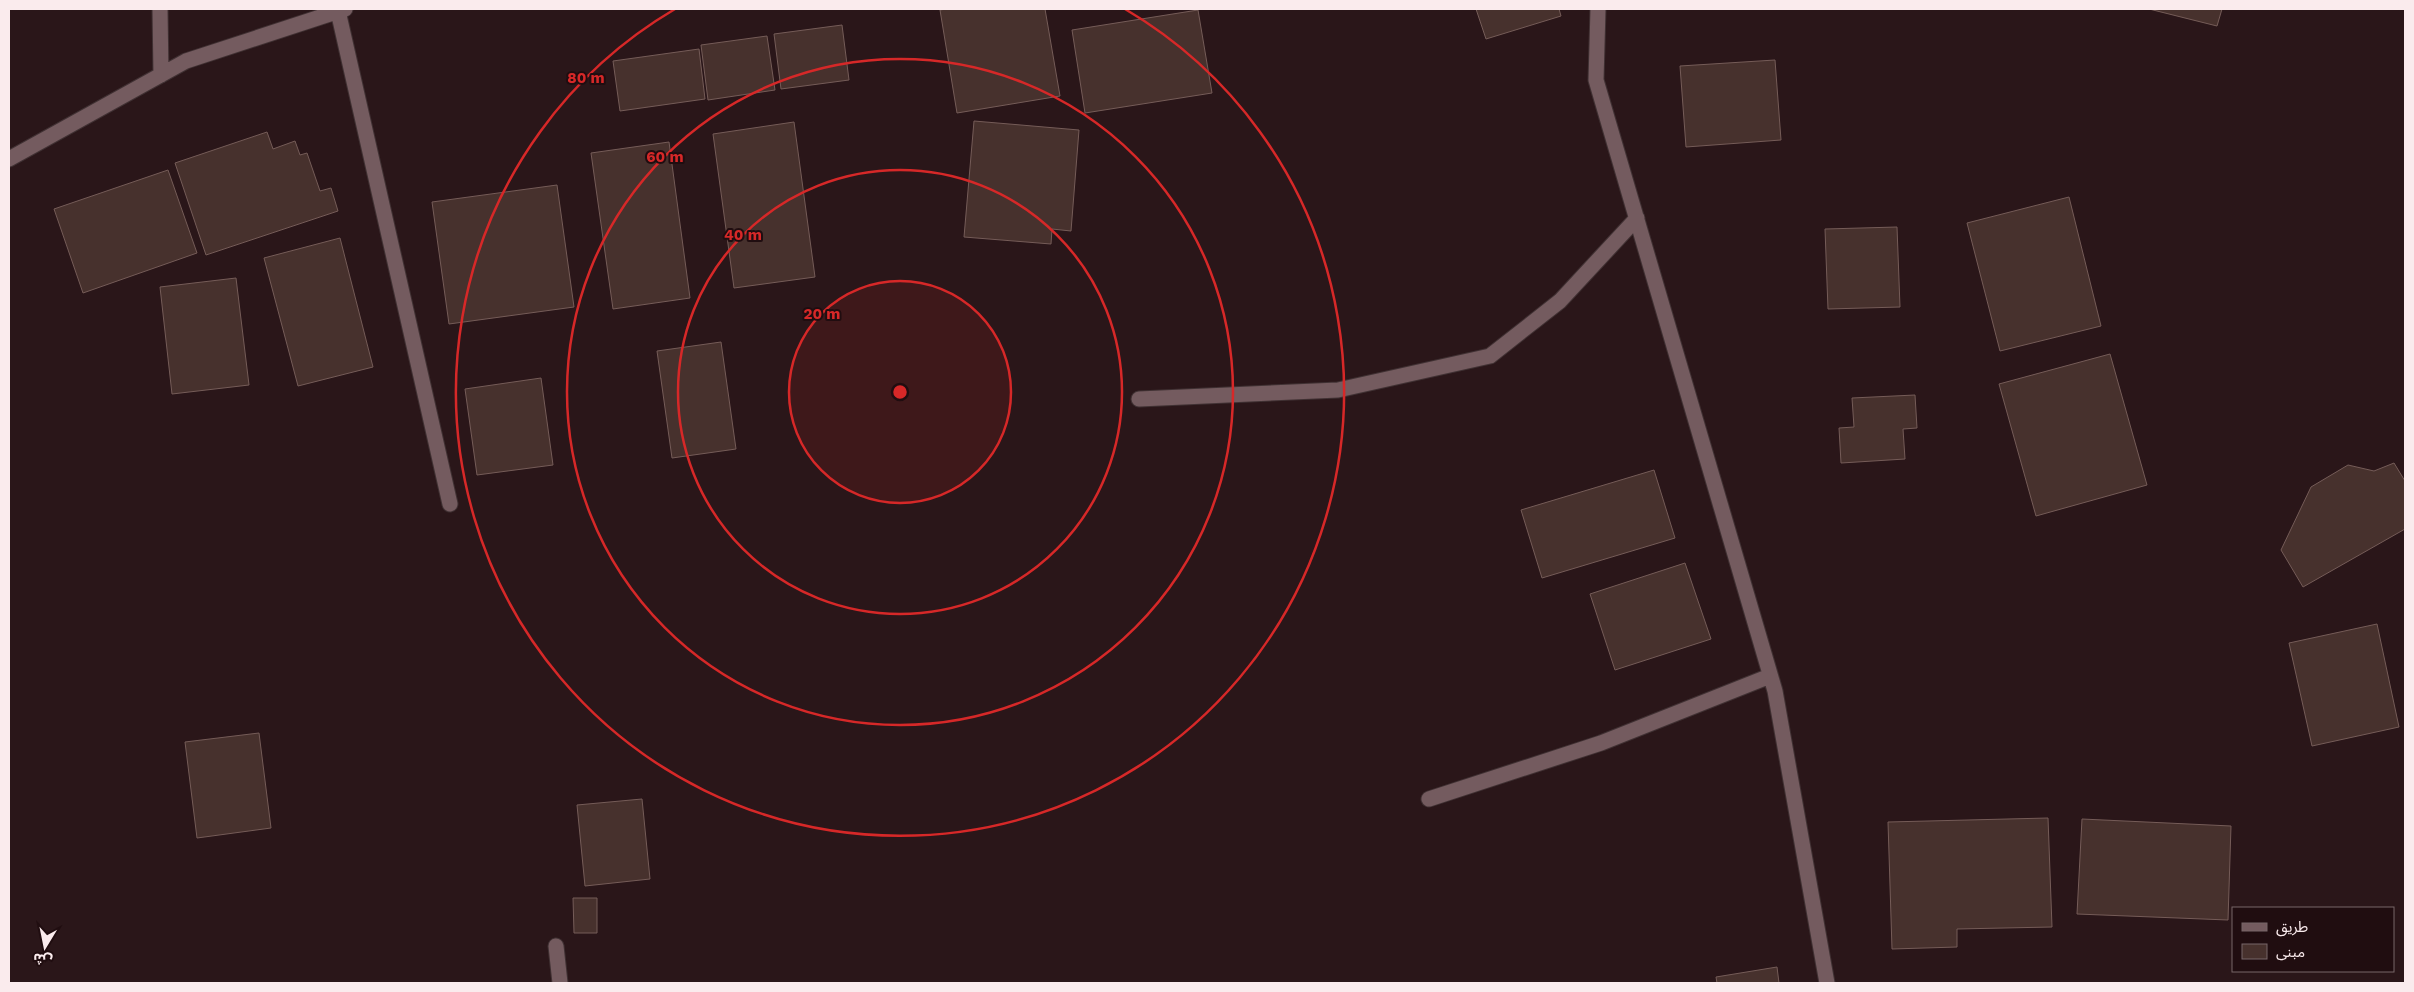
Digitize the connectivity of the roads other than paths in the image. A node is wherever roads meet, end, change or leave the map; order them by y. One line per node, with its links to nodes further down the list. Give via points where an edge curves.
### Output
1 (160, 9): 4 (street)
2 (1598, 9): 6 (street, via 1596,80)
3 (341, 10): 4 (street, via 186,61); 8 (street)
4 (161, 75): 5 (street)
5 (9, 159)
6 (1637, 218): 7 (street, via 1560,301 1490,356 1338,390); 9 (street)
7 (1139, 399)
8 (450, 504)
9 (1770, 676): 10 (street, via 1601,743); 13 (street)
10 (1429, 799)
11 (556, 946): 12 (street)
12 (560, 983)
13 (1826, 983)

